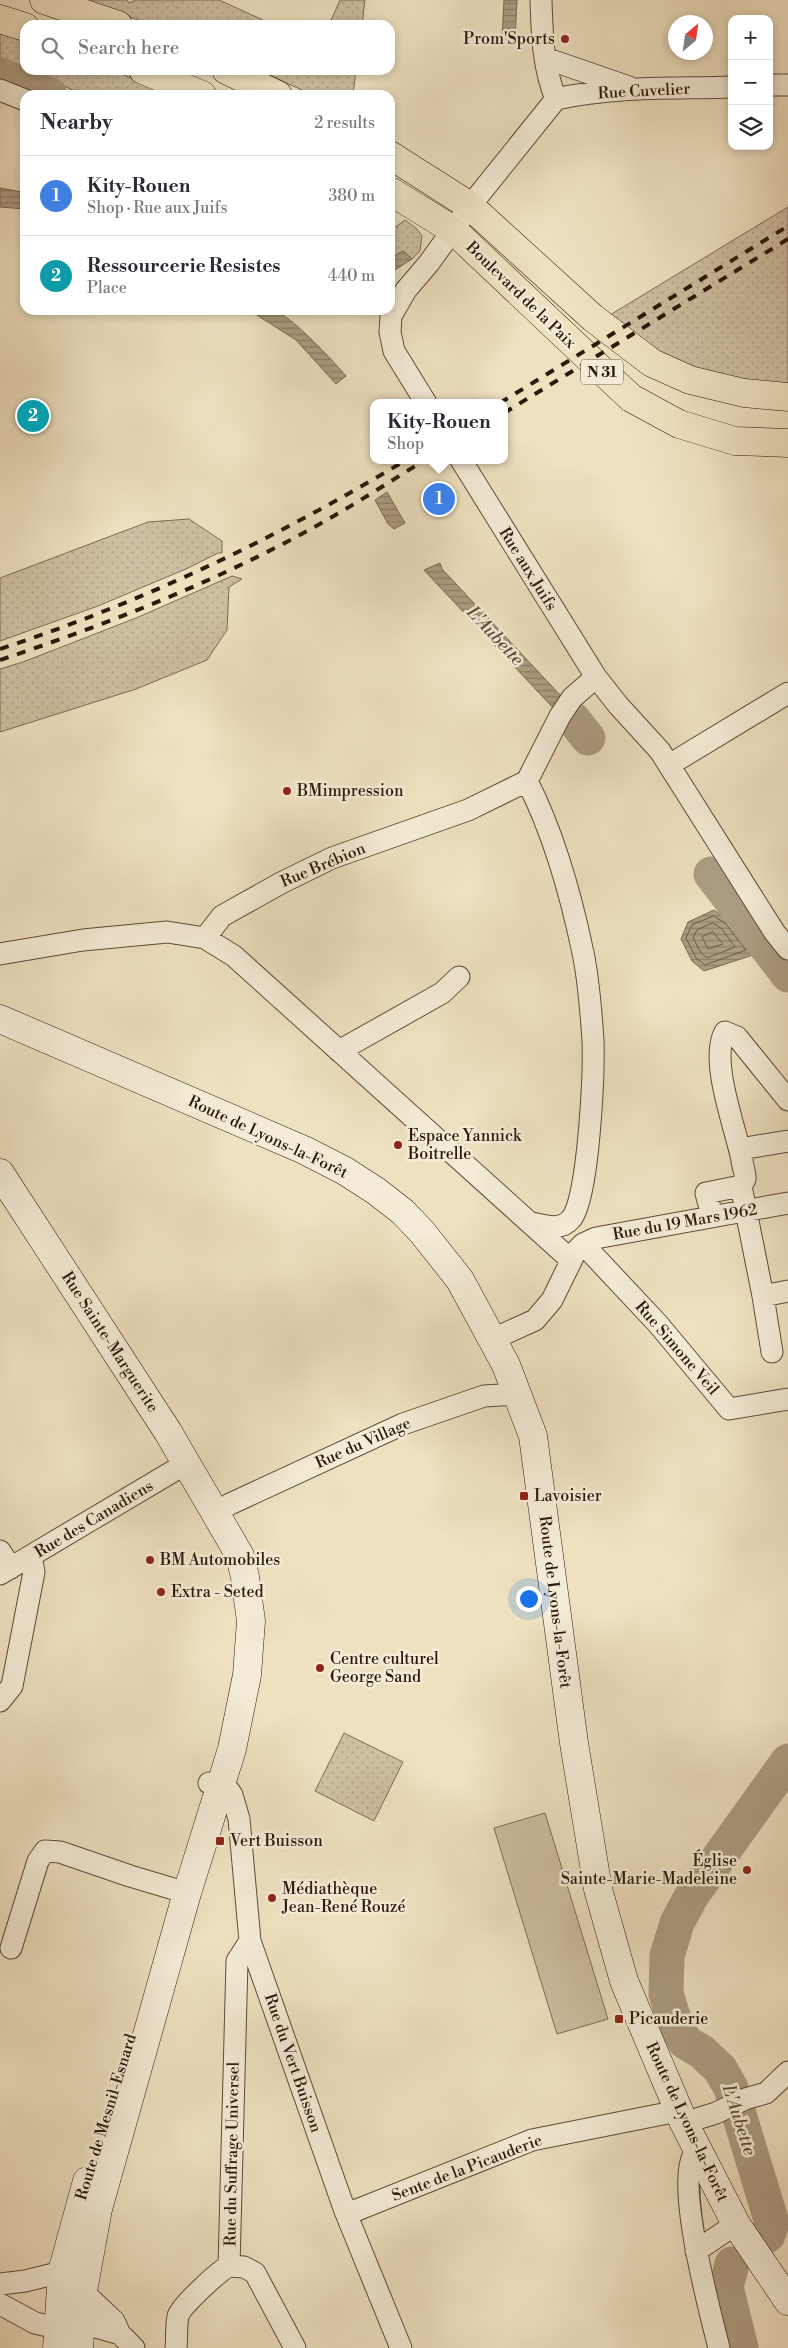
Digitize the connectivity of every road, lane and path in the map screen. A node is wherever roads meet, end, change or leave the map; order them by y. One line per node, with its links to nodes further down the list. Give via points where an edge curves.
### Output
1 (44, 0): 4 (main road)
2 (541, 0): 6 (street)
3 (0, 19): 5 (main road)
4 (103, 20)
5 (20, 25)
6 (545, 58): 15 (street); 17 (street)
7 (155, 75): 13 (main road)
8 (236, 75): 14 (main road)
9 (773, 85): 10 (street)
10 (788, 85)
11 (728, 87): 15 (street, Rue Cuvelier)
12 (0, 90): 16 (street)
13 (190, 90)
14 (268, 90)
15 (636, 90): 17 (street, Rue Cuvelier)
16 (20, 98)
17 (556, 99): 20 (street)
18 (395, 158): 20 (main road, Boulevard de la Paix / N 31)
19 (395, 194): 21 (main road, Boulevard de la Paix / N 31)
20 (470, 206): 21 (street); 24 (main road, Boulevard de la Paix / N 31, via 593,318 652,363 690,380 744,393)
21 (453, 230): 22 (street); 26 (main road, Boulevard de la Paix / N 31, via 631,398 679,424 735,441)
22 (398, 290)
23 (391, 315): 25 (street, via 390,332 394,351)
24 (788, 398)
25 (424, 399)
26 (788, 443)
27 (463, 464): 28 (street, Rue aux Juifs)
28 (596, 677): 30 (street, Rue aux Juifs); 31 (street, via 564,710)
29 (788, 694): 30 (street)
30 (669, 765): 33 (street, Rue aux Juifs)
31 (527, 781): 32 (street, Rue Brébion, via 468,810 332,858 282,882 222,916); 46 (street, via 566,881 584,956 593,1041 589,1137 578,1207 570,1220 559,1227)
32 (205, 938): 34 (street, via 167,932 83,940); 37 (street, via 234,956)
33 (788, 949)
34 (0, 954)
35 (459, 977): 37 (street, via 442,993)
36 (3, 1023): 50 (main road, Route de Lyons-la-Forêt, via 64,1046 345,1171 403,1212 422,1232 460,1280)
37 (339, 1051): 46 (street)
38 (788, 1100): 40 (street, via 736,1037 725,1032 720,1041 720,1060 729,1114)
39 (788, 1141): 40 (street)
40 (740, 1149): 42 (street, via 745,1179)
41 (0, 1173): 54 (main road, Rue Sainte-Marguerite)
42 (741, 1186): 44 (street); 45 (street, via 706,1193)
43 (788, 1203): 44 (street, Rue du 19 Mars 1962)
44 (747, 1211): 45 (street, Rue du 19 Mars 1962); 49 (street)
45 (712, 1216): 47 (street, Rue du 19 Mars 1962, via 596,1238)
46 (532, 1223): 47 (street)
47 (577, 1252): 50 (street, via 559,1287 534,1320); 53 (street, Rue Simone Veil, via 658,1324 729,1409)
48 (788, 1291): 49 (street)
49 (763, 1296): 51 (street)
50 (493, 1339): 52 (main road, Route de Lyons-la-Forêt)
51 (772, 1352)
52 (518, 1394): 55 (street, Rue du Village, via 484,1396 403,1424); 66 (main road, Route de Lyons-la-Forêt, via 533,1436 569,1710 598,1888 624,1981)
53 (788, 1399)
54 (187, 1463): 55 (main road, Rue Sainte-Marguerite); 56 (street, Rue des Canadiens)
55 (215, 1513): 59 (main road, Rue Sainte-Marguerite, via 231,1585 234,1670)
56 (31, 1556): 57 (street, Rue des Canadiens); 58 (street, via 34,1572 12,1686)
57 (4, 1564)
58 (0, 1701)
59 (213, 1785): 60 (main road, Route de Mesnil-Esnard); 61 (street, Rue du Vert Buisson, via 227,1788 239,1820)
60 (181, 1891): 62 (street, via 60,1852 44,1851); 72 (main road, Route de Mesnil-Esnard, via 112,2095); 74 (main road, Route de Mesnil-Esnard, via 98,2209)
61 (250, 1941): 68 (street, Rue du Vert Buisson); 71 (street, Rue du Suffrage Universel, via 237,1961)
62 (11, 1948)
63 (788, 2072): 64 (street)
64 (766, 2093): 65 (street); 66 (street, Sente de la Picauderie, via 722,2110)
65 (788, 2093)
66 (681, 2117): 67 (main road, Route de Lyons-la-Forêt); 68 (street, Sente de la Picauderie, via 532,2140 357,2210)
67 (698, 2149): 69 (main road, Route de Lyons-la-Forêt); 70 (street, via 694,2152 689,2175 690,2216)
68 (345, 2211): 81 (street, Rue du Vert Buisson)
69 (736, 2224): 70 (street); 75 (main road, Route de Lyons-la-Forêt)
70 (696, 2250): 82 (street)
71 (229, 2266): 79 (street, Rue du Suffrage Universel, via 182,2308); 80 (street, via 244,2267 255,2273)
72 (62, 2272): 73 (street); 74 (street); 77 (main road, Route de Mesnil-Esnard)
73 (0, 2284)
74 (83, 2291): 77 (main road, Route de Mesnil-Esnard); 78 (street, via 114,2322)
75 (788, 2301)
76 (0, 2304): 77 (street)
77 (68, 2337): 78 (street)
78 (127, 2341)
79 (176, 2348)
80 (295, 2348)
81 (400, 2348)
82 (719, 2348)

